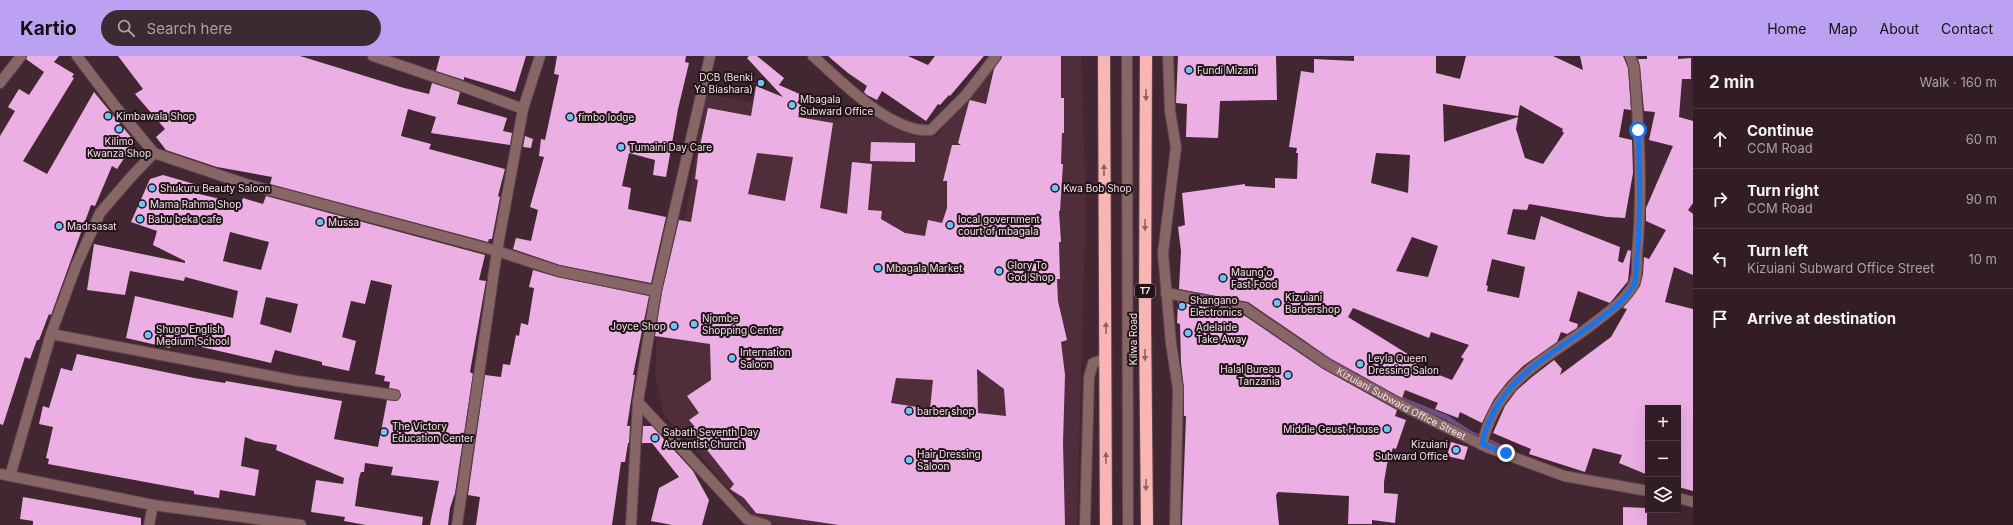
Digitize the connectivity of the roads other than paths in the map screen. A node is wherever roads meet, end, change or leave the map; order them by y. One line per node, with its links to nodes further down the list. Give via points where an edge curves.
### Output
1 (21, 56): 13 (street)
2 (77, 56): 15 (street)
3 (373, 56): 14 (street)
4 (540, 56): 14 (street)
5 (710, 56): 17 (street)
6 (813, 56): 7 (street, via 888,119 924,131 931,130 966,95)
7 (996, 56)
8 (1104, 56): 20 (highway, one-way to 8)
9 (1146, 56): 37 (highway, Kilwa Road / T7, one-way to 37)
10 (1168, 56): 18 (street, via 1170,111 1176,148 1163,253)
11 (1630, 56): 23 (street, via 1634,67 1640,164 1635,281 1618,304 1517,378 1494,410)
12 (1126, 58): 36 (street)
13 (0, 83)
14 (523, 109): 16 (street)
15 (154, 153): 16 (street, via 246,184); 19 (street, via 100,213 76,266)
16 (497, 251): 17 (street, via 558,271); 31 (street)
17 (656, 291): 22 (street)
18 (1166, 293): 23 (street, Kizuiani Subward Office Street, via 1245,308 1327,364 1409,409); 38 (street, via 1178,389)
19 (51, 334): 21 (street, via 298,381); 24 (street)
20 (1106, 359): 34 (street, via 1093,363 1089,377); 35 (highway, one-way to 20)
21 (395, 395)
22 (638, 402): 32 (street); 33 (street, via 747,519)
23 (1482, 444): 25 (street, Kizuiani Subward Office Street, via 1564,476)
24 (5, 475): 28 (street)
25 (1645, 490)
26 (1681, 499): 27 (street)
27 (1693, 502)
28 (153, 505): 29 (street); 30 (street)
29 (149, 525)
30 (301, 525)
31 (457, 525)
32 (631, 525)
33 (766, 525)
34 (1085, 525)
35 (1106, 525)
36 (1128, 525)
37 (1147, 525)
38 (1175, 525)

